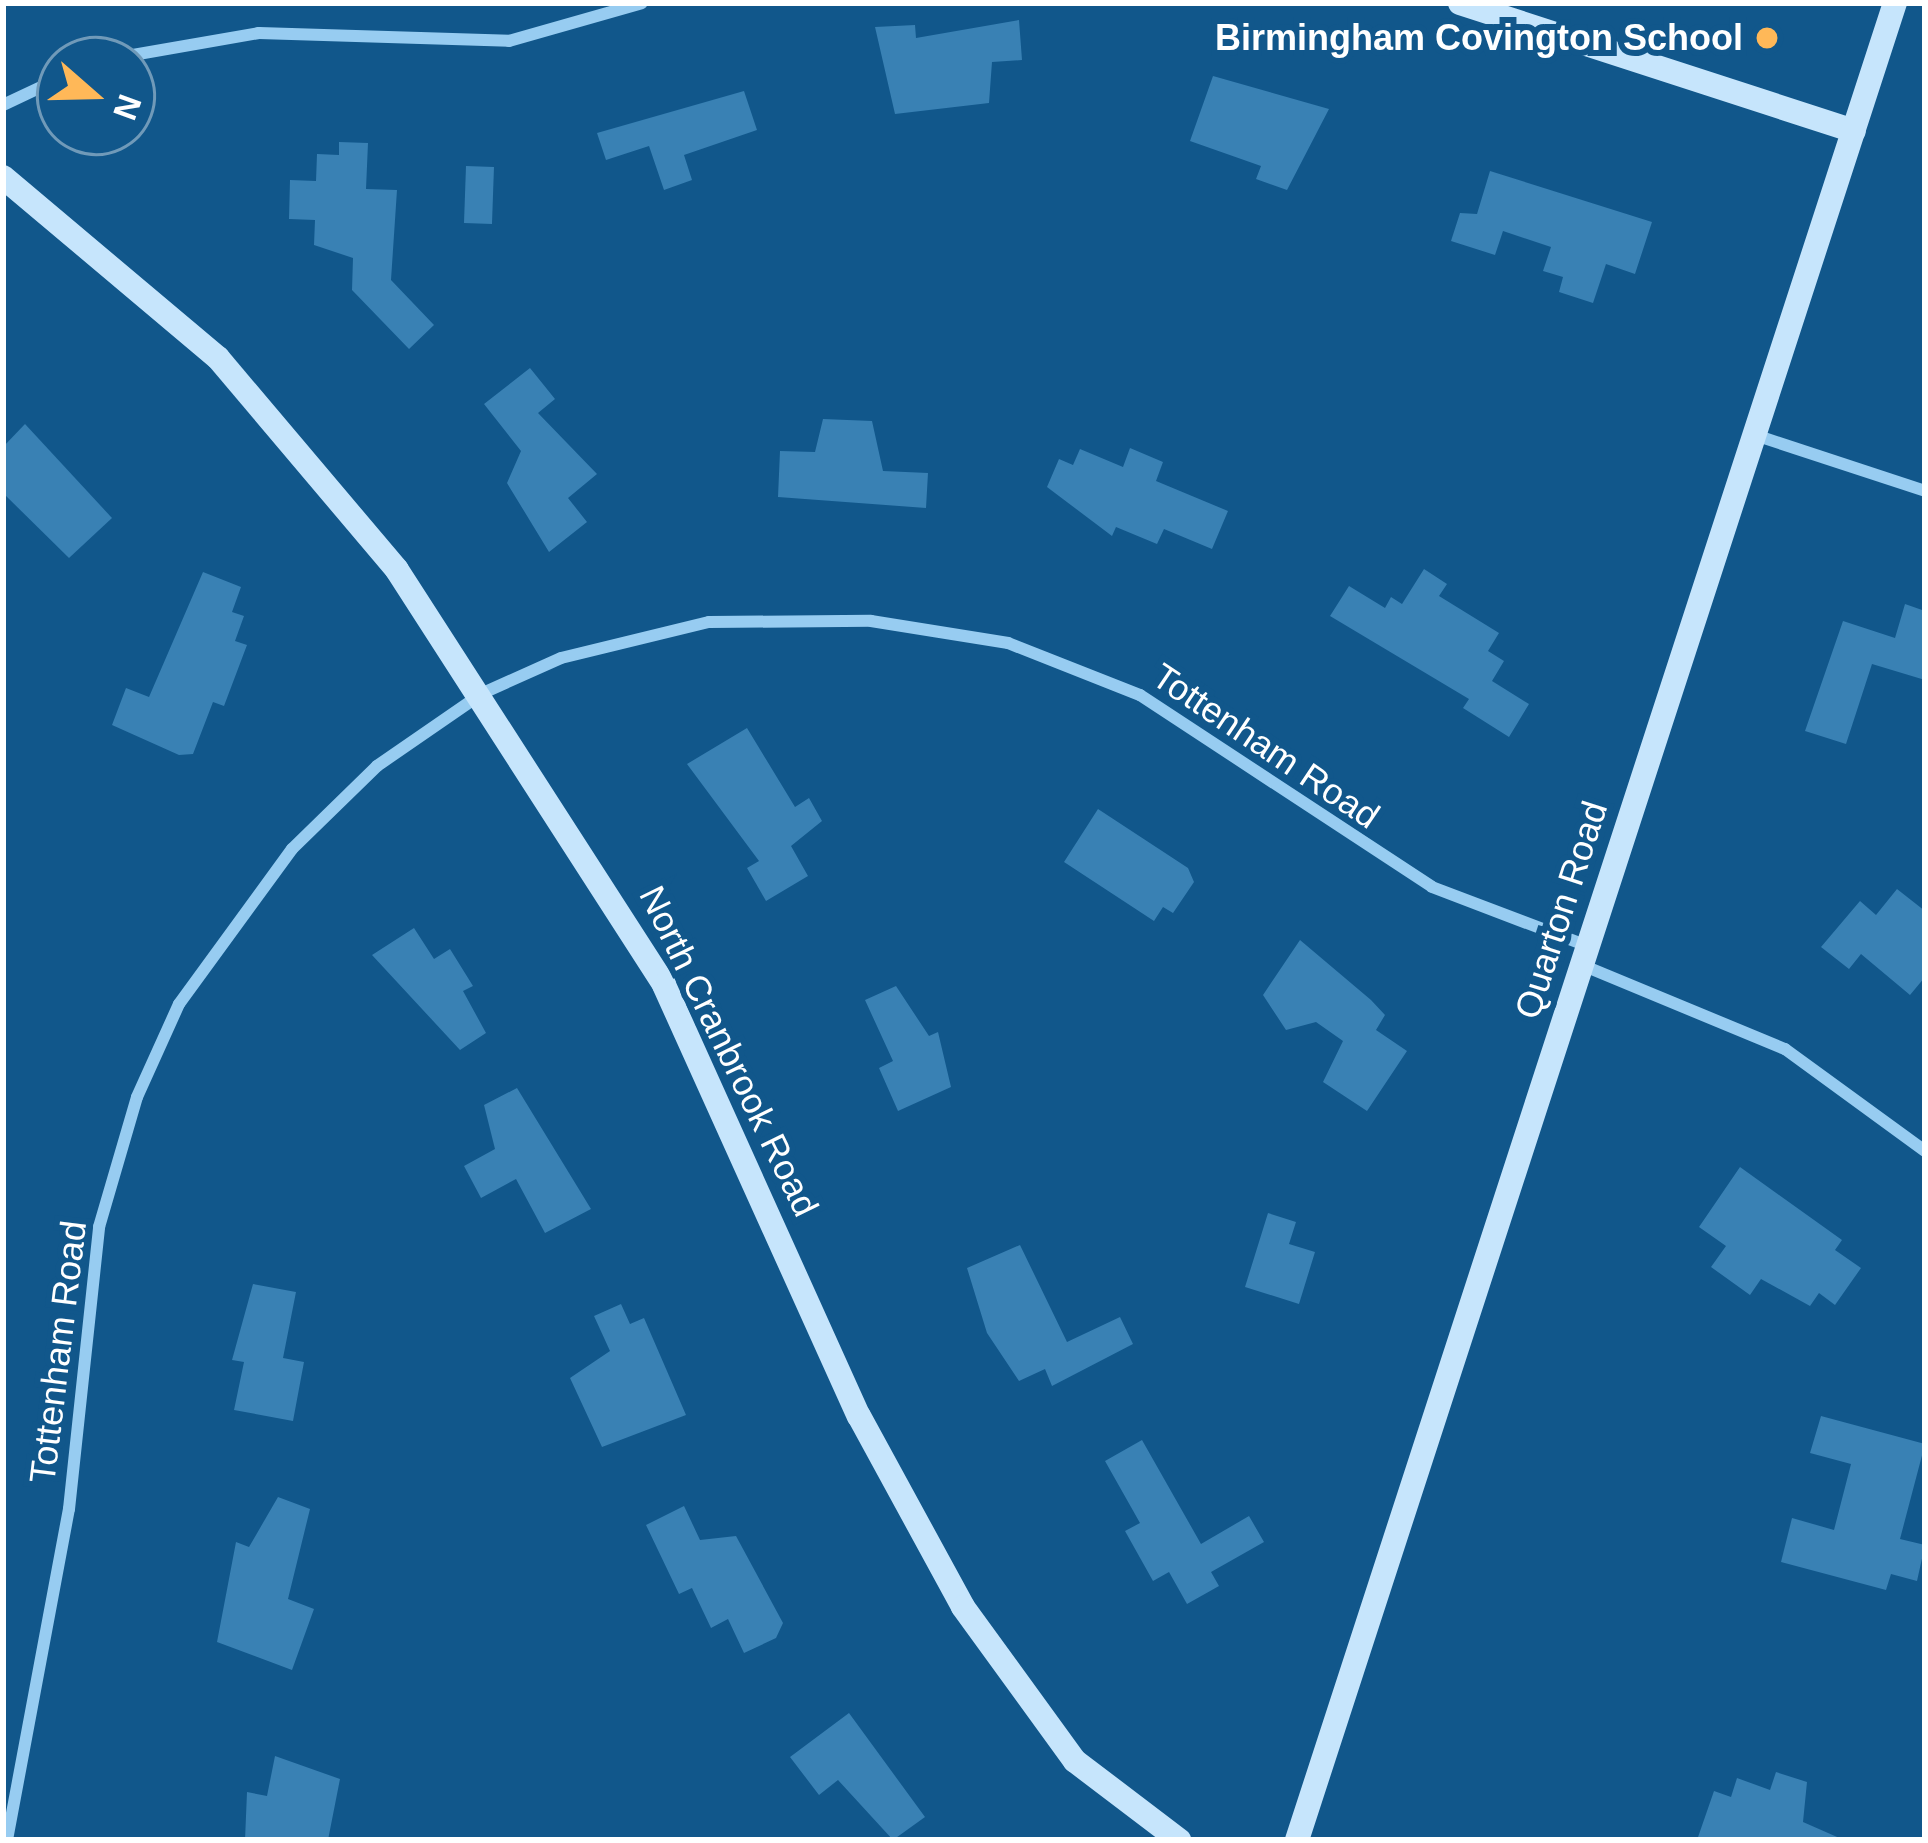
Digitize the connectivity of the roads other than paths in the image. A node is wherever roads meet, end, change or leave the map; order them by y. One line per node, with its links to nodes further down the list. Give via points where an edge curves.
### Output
1 (641, 3): 4 (street, via 509,41 260,33)
2 (1460, 3): 7 (street)
3 (1895, 3): 7 (street, Quarton Road)
4 (156, 51)
5 (36, 89): 6 (street)
6 (3, 104)
7 (1854, 131): 9 (street, Quarton Road)
8 (3, 177): 11 (street, North Cranbrook Road, via 139,283 246,387 357,516)
9 (1755, 435): 10 (street); 12 (street, Quarton Road)
10 (1925, 490)
11 (483, 693): 12 (street, Tottenham Road, via 561,658 709,622 820,617 992,639 1140,694 1432,886); 14 (street, Tottenham Road, via 377,766 292,849 203,966 155,1054 99,1227 48,1627); 15 (street, North Cranbrook Road, via 664,986 859,1416 963,1607 1075,1761)
12 (1584, 955): 13 (street, Tottenham Road, via 1785,1049); 16 (street, Quarton Road)
13 (1925, 1150)
14 (7, 1840)
15 (1179, 1840)
16 (1297, 1840)

